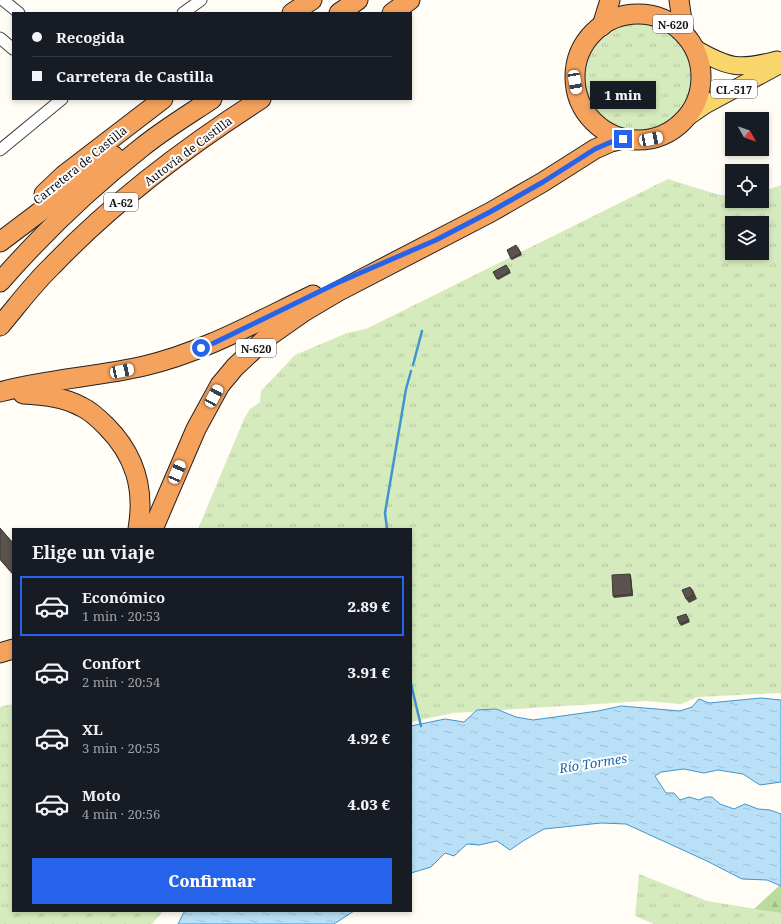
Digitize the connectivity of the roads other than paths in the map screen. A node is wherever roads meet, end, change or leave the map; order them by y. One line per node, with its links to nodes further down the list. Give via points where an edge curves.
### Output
1 (3, 0): 9 (street)
2 (201, 0): 10 (street)
3 (312, 0): 11 (highway)
4 (358, 0): 12 (highway)
5 (410, 0): 13 (highway)
6 (610, 0): 14 (highway, N-620)
7 (679, 0): 15 (highway)
8 (636, 7): 14 (highway, N-620, via 626,15); 15 (highway, N-620, via 672,23)
9 (18, 12)
10 (184, 12)
11 (294, 12)
12 (340, 12)
13 (393, 12)
14 (602, 26): 27 (highway, N-620, via 584,46 576,66 575,82 585,112 595,124 608,134)
15 (684, 34): 18 (highway, N-620)
16 (0, 38): 17 (street)
17 (12, 48)
18 (696, 49): 19 (main road, CL-517, via 733,66 759,65); 26 (highway, N-620, via 701,66 702,84 698,101)
19 (781, 59)
20 (781, 64): 26 (main road, CL-517)
21 (61, 100): 28 (street)
22 (162, 100): 29 (highway, Carretera de Castilla, via 64,175)
23 (196, 100): 31 (highway, via 130,144)
24 (211, 100): 32 (highway, A-62, via 142,147 78,202 26,252)
25 (259, 100): 33 (highway, Autovía de Castilla / A-62, via 163,168 101,218 51,266)
26 (689, 116): 27 (highway, N-620, via 676,129 660,138 642,141)
27 (623, 139): 30 (highway, N-620, via 595,149 543,182)
28 (0, 150)
29 (0, 234)
30 (436, 240): 34 (highway, via 188,353 146,366 21,386); 37 (highway, N-620, via 305,311 265,339 235,367 220,385 196,429)
31 (0, 242)
32 (0, 282)
33 (0, 326)
34 (0, 392)
35 (0, 398): 36 (highway, via 19,394 60,398 83,407 102,422 118,438 134,466 140,493)
36 (138, 528)
37 (153, 528)
38 (12, 649): 39 (highway)
39 (0, 653)
40 (12, 659): 41 (highway)
41 (0, 662)

